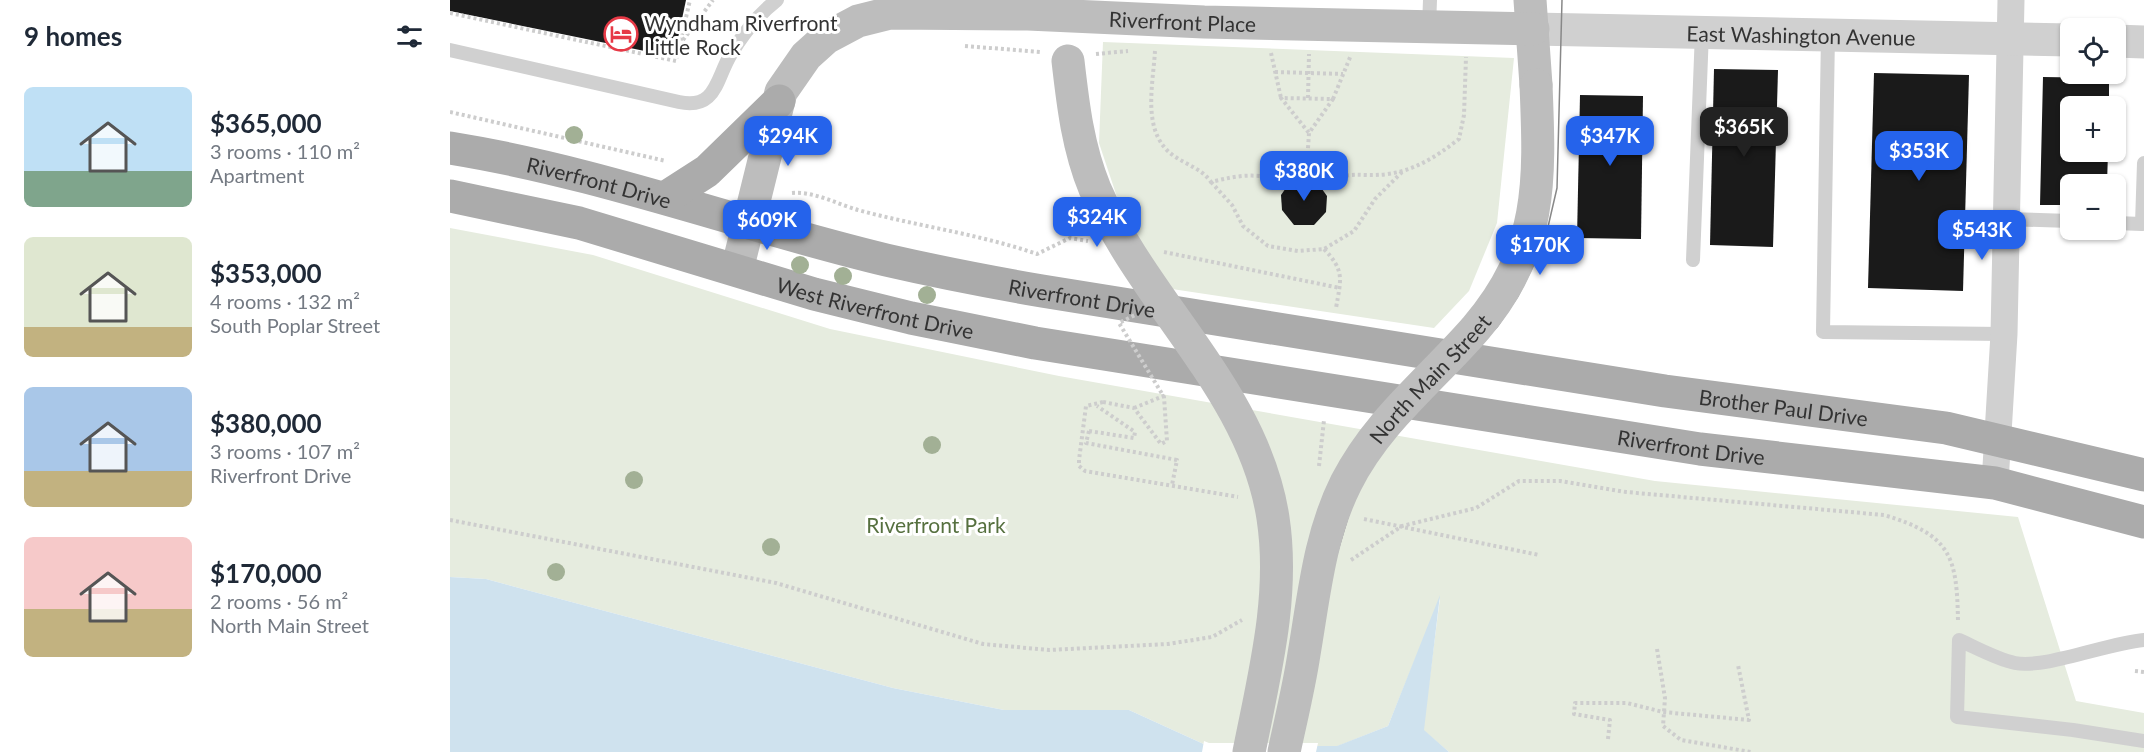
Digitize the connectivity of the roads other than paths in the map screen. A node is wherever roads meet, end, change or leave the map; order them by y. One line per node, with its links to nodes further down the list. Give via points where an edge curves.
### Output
1 (777, 0): 13 (lane, via 749,28 712,94 697,103)
2 (2011, 0): 9 (street)
3 (914, 7): 4 (main road, Riverfront Place); 14 (main road, Riverfront Place, via 858,21 826,38 793,73)
4 (1073, 8): 5 (main road, Riverfront Place, via 1188,16); 34 (main road, bridge, via 1067,56 1076,128 1095,188 1159,301 1226,394 1263,474 1277,560 1273,622)
5 (1430, 14): 6 (main road, Riverfront Place)
6 (1532, 14): 7 (street, East Washington Avenue); 35 (main road, North Main Street, bridge, via 1540,167 1520,259 1476,329 1380,429 1345,485 1318,562)
7 (1702, 33): 8 (street, East Washington Avenue); 23 (lane)
8 (1828, 35): 9 (street, East Washington Avenue); 25 (lane, via 1824,332)
9 (2010, 39): 10 (street, East Washington Avenue); 19 (street)
10 (2060, 40)
11 (2126, 41): 12 (street)
12 (2144, 42)
13 (450, 50)
14 (779, 100): 18 (main road, via 707,171); 20 (main road, Riverfront Place)
15 (450, 148): 18 (main road, Riverfront Drive, via 524,162)
16 (2144, 163): 22 (lane, via 2142,224)
17 (450, 196): 24 (main road, West Riverfront Drive, via 579,223)
18 (665, 198): 20 (main road, Riverfront Drive)
19 (2006, 219): 21 (lane); 25 (street)
20 (748, 221): 24 (main road); 26 (main road, Riverfront Drive, via 884,260 957,276)
21 (2060, 222)
22 (2126, 223)
23 (1693, 260)
24 (737, 270): 27 (main road, West Riverfront Drive, via 911,318 1035,343)
25 (2004, 334): 28 (street)
26 (1421, 350): 28 (main road, Brother Paul Drive, via 1665,391 1946,428)
27 (1235, 375): 30 (main road, Riverfront Drive, via 1700,449)
28 (1996, 440): 29 (main road, Brother Paul Drive); 30 (street)
29 (2144, 475)
30 (1995, 483): 31 (main road, Riverfront Drive)
31 (2144, 522)
32 (2144, 640): 33 (lane, via 2035,664 2002,659 1959,640 1957,717)
33 (2144, 741)
34 (1249, 752)
35 (1284, 752)

